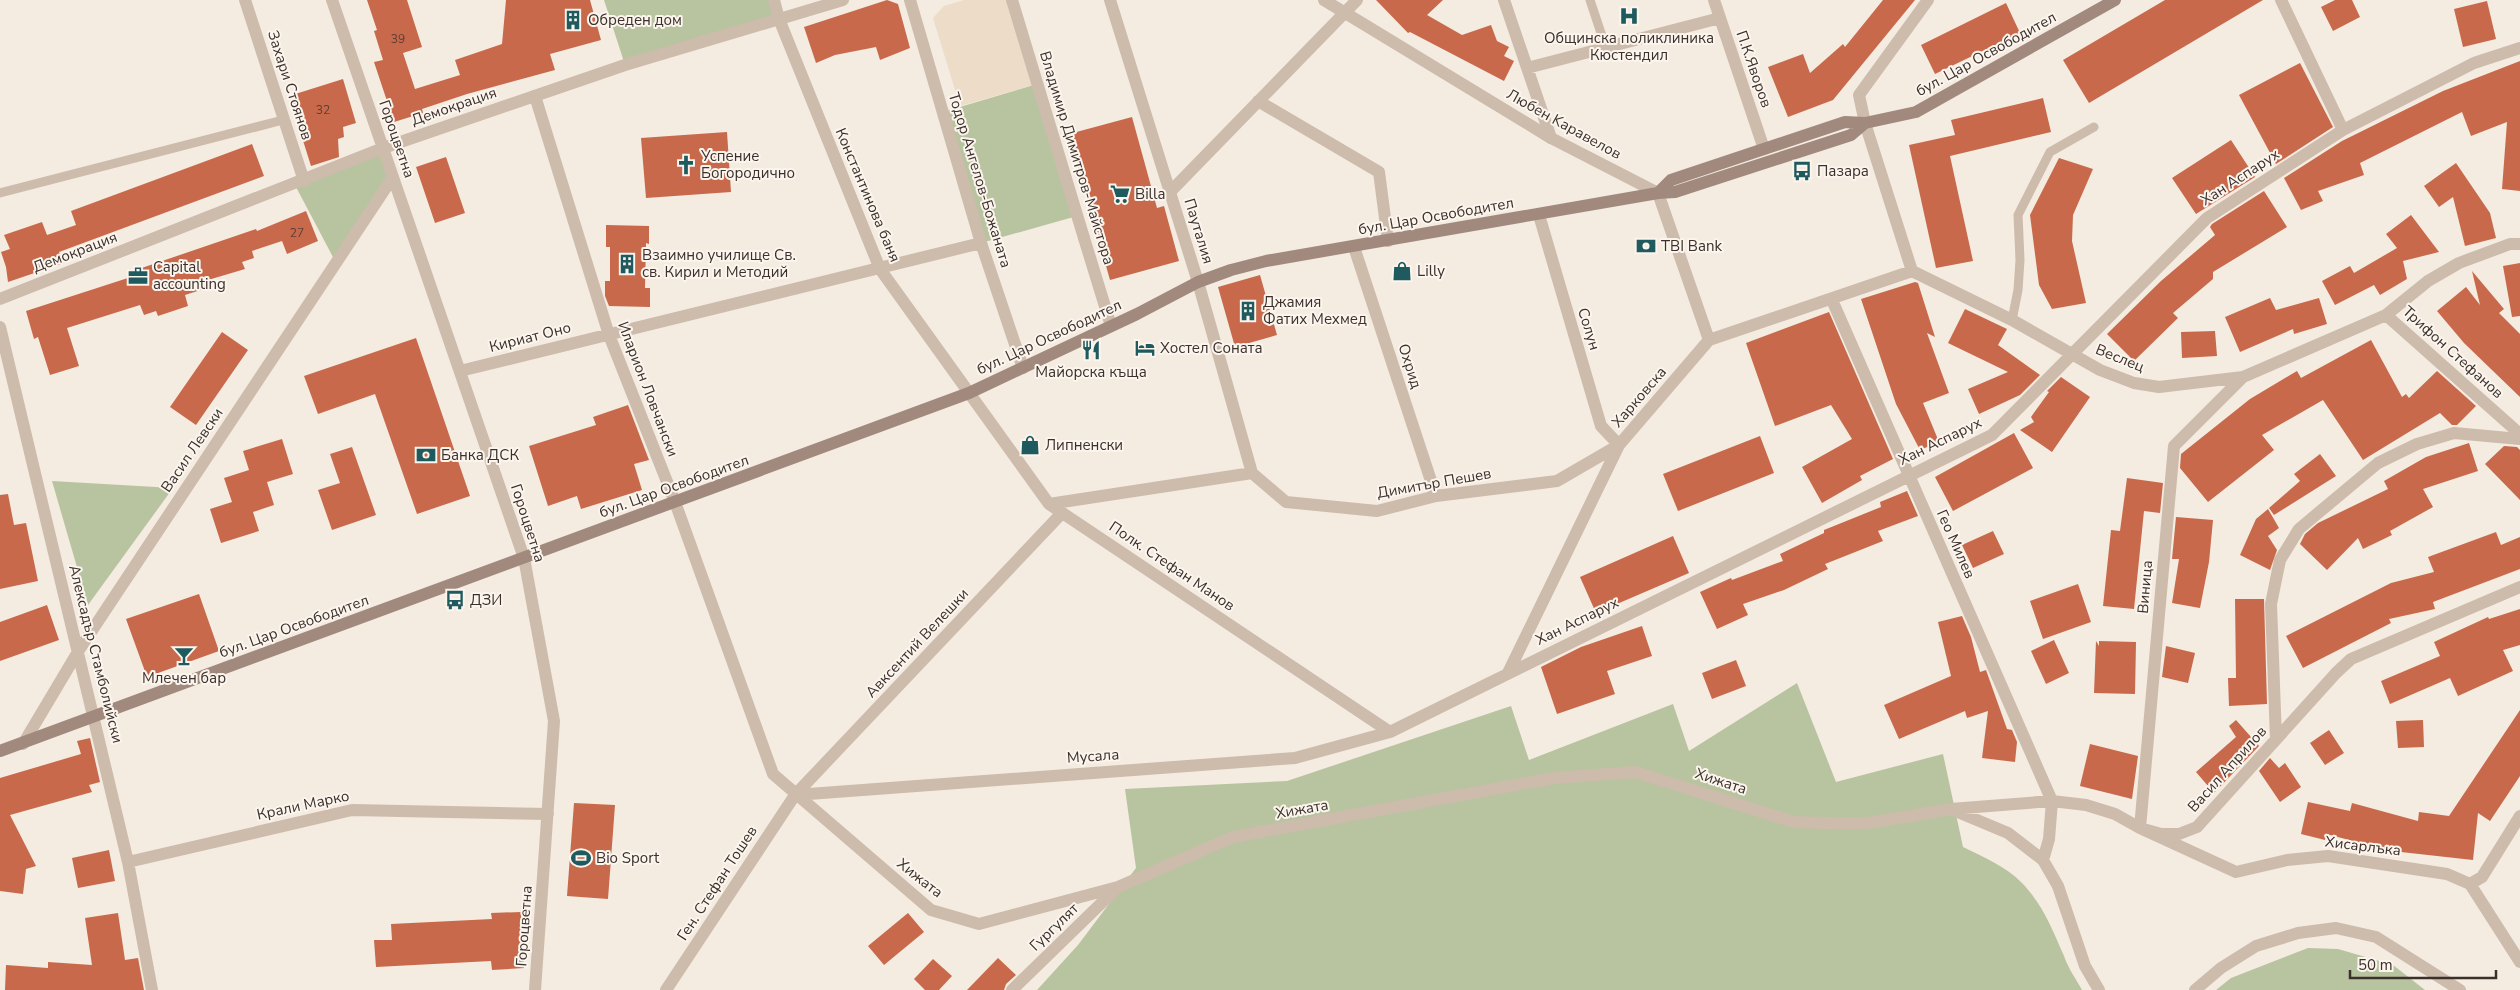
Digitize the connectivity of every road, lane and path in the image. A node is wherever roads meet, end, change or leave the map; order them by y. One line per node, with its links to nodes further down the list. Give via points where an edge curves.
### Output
1 (245, 0): 24 (street, Захари Стоянов)
2 (332, 0): 29 (street, Гороцветна)
3 (774, 0): 18 (street, Константинова баня)
4 (843, 0): 18 (street, Демокрация)
5 (910, 0): 38 (street, Тодор Ангелов-Божаната)
6 (1012, 0): 48 (street, Владимир Димитров-Майстора)
7 (1110, 0): 33 (street, Пауталия)
8 (1324, 0): 16 (street, Любен Kаравелов)
9 (1357, 0): 16 (street)
10 (1504, 0): 21 (street)
11 (1590, 0): 19 (lane)
12 (1714, 0): 17 (street, П.К.Яворов)
13 (1928, 0): 25 (street, via 1858,95)
14 (2115, 0): 25 (main road, бул. Цар Освободител, via 1916,112)
15 (2281, 0): 27 (street)
16 (1345, 12): 23 (street); 28 (street, Любен Kаравелов)
17 (1720, 18): 19 (street); 30 (street, П.К.Яворов)
18 (779, 19): 22 (street, Демокрация); 41 (street, Константинова баня)
19 (1606, 48): 21 (street)
20 (2520, 48): 27 (street, Хан Аспарух, via 2474,63)
21 (1527, 68): 28 (street)
22 (535, 96): 29 (street, Демокрация); 50 (street, Иларион Ловчански)
23 (1258, 101): 33 (street); 37 (street, via 1379,172)
24 (283, 120): 32 (street, Захари Стоянов); 34 (lane)
25 (1864, 123): 30 (main road, via 1845,122); 35 (main road, бул. Цар Освободител, via 1851,135 1675,192); 42 (street)
26 (2094, 127): 47 (lane, via 2050,152 2018,215 2020,260)
27 (2343, 130): 52 (street, Хан Аспарух, via 2206,218)
28 (1551, 138): 35 (street, Любен Kаравелов)
29 (383, 148): 31 (street, Гороцветна); 32 (street, Демокрация)
30 (1764, 149): 35 (main road, via 1671,180)
31 (393, 177): 54 (street, Гороцветна); 68 (street, Васил Левски)
32 (304, 181): 44 (street, Демокрация)
33 (1170, 192): 43 (street, Пауталия)
34 (0, 193)
35 (1658, 193): 36 (main road, бул. Цар Освободител); 51 (street)
36 (1539, 215): 37 (main road, бул. Цар Освободител); 59 (street, Солун, via 1601,426)
37 (1388, 241): 40 (main road, бул. Цар Освободител)
38 (981, 243): 41 (street, Кириат Оно); 53 (street, Тодор Ангелов-Божаната)
39 (2520, 244): 46 (street, Веслец, via 2510,244 2459,263 2435,276)
40 (1354, 247): 43 (main road, бул. Цар Освободител, via 1266,261); 62 (street, Охрид)
41 (880, 269): 50 (street, Кириат Оно); 56 (street, Константинова баня)
42 (1912, 271): 45 (street); 47 (street, Веслец)
43 (1198, 282): 48 (main road, бул. Цар Освободител); 60 (street, Пауталия)
44 (0, 299)
45 (1832, 300): 51 (street); 61 (street, Гео Милев)
46 (2386, 315): 55 (street, Веслец); 57 (street, Трифон Стефанов)
47 (2012, 320): 52 (street, Веслец)
48 (1111, 326): 53 (main road, бул. Цар Освободител)
49 (0, 327): 68 (street, Алексадър Стамболийски)
50 (609, 335): 54 (street, Кириат Оно); 63 (street, Иларион Ловчански)
51 (1710, 340): 59 (street, Харковска)
52 (2071, 354): 55 (street, Веслец, via 2100,370 2159,387); 61 (street, Хан Аспарух, via 1992,435)
53 (1023, 368): 56 (main road, бул. Цар Освободител)
54 (460, 371): 66 (street, Гороцветна)
55 (2243, 377): 81 (street, Виница, via 2174,446)
56 (969, 393): 63 (main road, бул. Цар Освободител); 64 (street, Полк. Стефан Манов)
57 (2520, 434)
58 (2520, 439): 72 (street, via 2454,433 2417,444 2378,463 2298,529 2280,560 2271,604)
59 (1618, 445): 62 (street, Димитър Пешев, via 1557,481); 69 (street, Харковска)
60 (1252, 473): 62 (street, Димитър Пешев, via 1286,502 1377,511); 64 (street)
61 (1908, 476): 69 (street, Хан Аспарух); 76 (street, Гео Милев)
62 (1436, 496)
63 (675, 502): 66 (main road, бул. Цар Освободител); 75 (street, Иларион Ловчански, via 773,774)
64 (1049, 504): 65 (street, Полк. Стефан Манов)
65 (1062, 513): 71 (street, Полк. Стефан Манов); 75 (street, Авксентий Велешки)
66 (524, 558): 70 (main road, бул. Цар Освободител); 78 (street, Гороцветна, via 554,721)
67 (2520, 588): 72 (street, Васил Априлов, via 2351,659)
68 (79, 650): 70 (street, Алексадър Стамболийски); 73 (street, Васил Левски)
69 (1508, 673): 71 (street, Хан Аспарух)
70 (95, 717): 73 (main road, бул. Цар Освободител); 83 (street, Алексадър Стамболийски)
71 (1390, 732): 75 (street, Мусала, via 1295,758)
72 (2276, 738): 81 (street, Васил Априлов, via 2197,827 2179,834 2161,834)
73 (23, 744): 74 (main road, бул. Цар Освободител)
74 (0, 751)
75 (795, 795): 85 (street, Хижата, via 931,910 979,924); 89 (street, Ген. Стефан Тошев)
76 (2052, 801): 77 (street, Васил Априлов); 81 (street, Васил Априлов, via 2086,805 2115,814); 82 (street, via 2049,839)
77 (1950, 809): 80 (street, Васил Априлов); 82 (street, via 2008,833)
78 (548, 814): 83 (street, Крали Марко, via 352,810); 88 (street, Гороцветна)
79 (2520, 816): 84 (street, via 2482,877)
80 (1862, 824): 85 (street, Хижата, via 1794,822 1635,772 1554,778 1233,837)
81 (2140, 828): 84 (street, Хисарлъка, via 2236,872 2287,860 2328,856 2447,874)
82 (2043, 860): 91 (street, via 2058,886 2085,966)
83 (128, 862): 87 (street, Алексадър Стамболийски)
84 (2470, 884): 86 (street)
85 (1118, 887): 90 (street, Гургулят)
86 (2520, 962)
87 (152, 990)
88 (535, 990)
89 (666, 990)
90 (1012, 990)
91 (2099, 990)
92 (2195, 990): 93 (street, via 2221,968 2256,946 2298,933 2336,928 2376,938)
93 (2460, 990)

